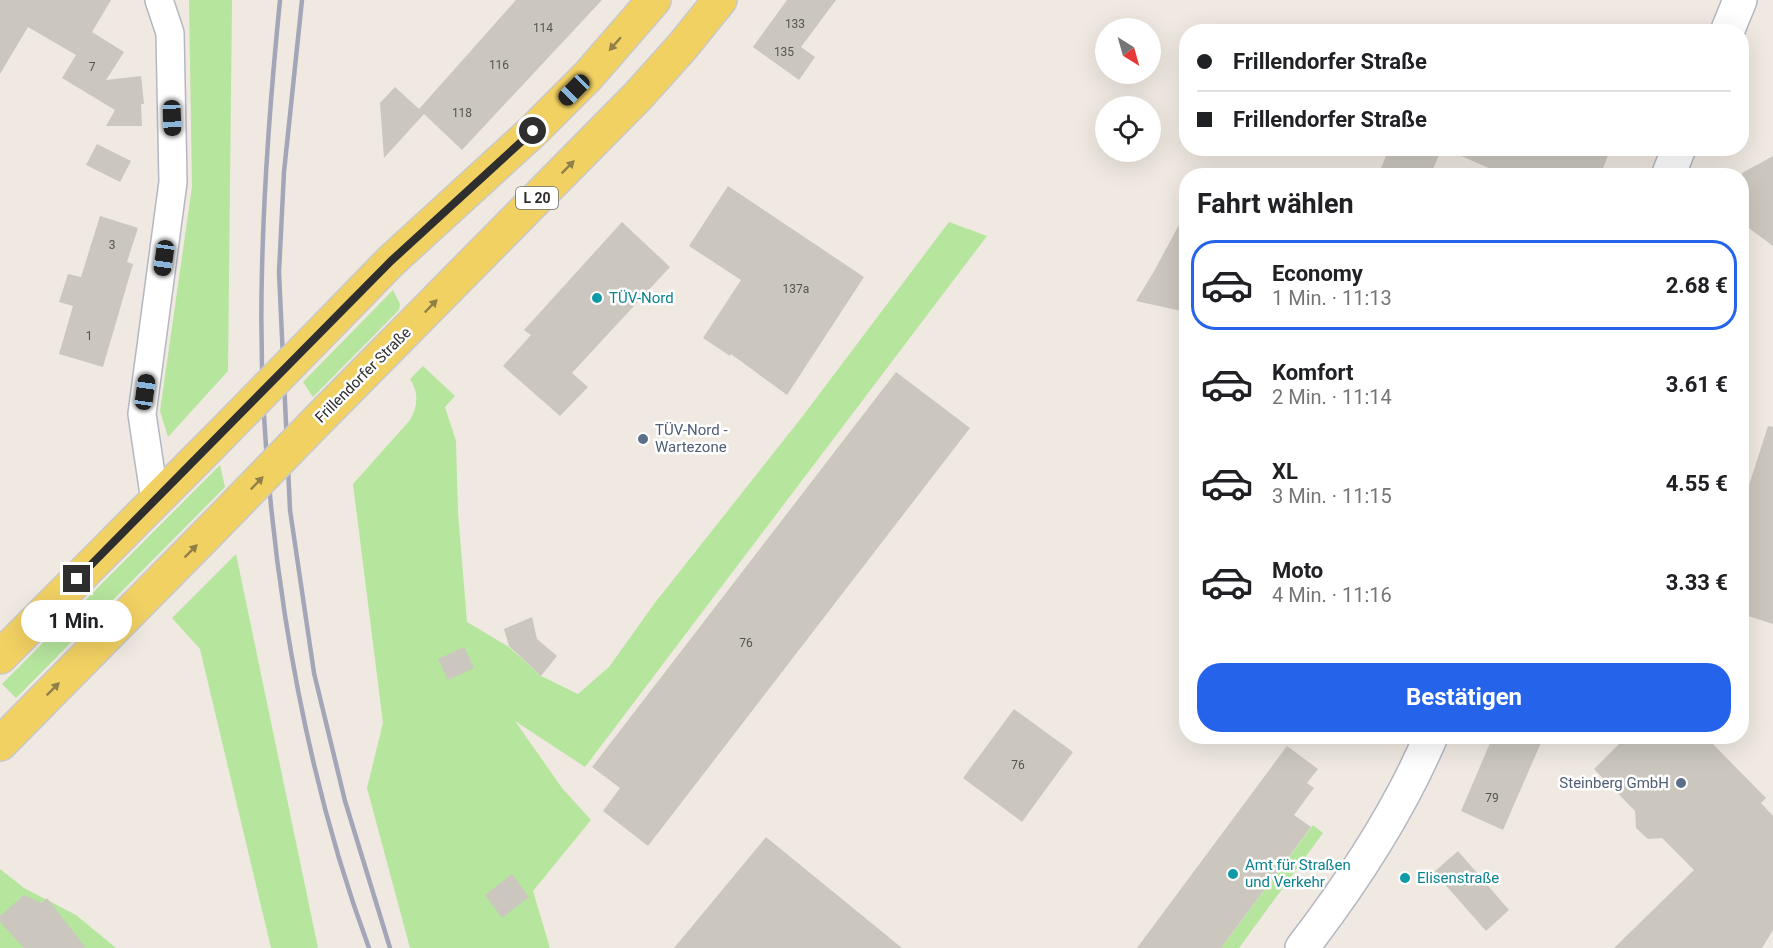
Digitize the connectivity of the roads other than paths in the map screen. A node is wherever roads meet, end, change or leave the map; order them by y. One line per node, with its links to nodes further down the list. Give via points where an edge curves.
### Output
1 (159, 0): 6 (street, via 170,33 173,182 142,414)
2 (654, 0): 6 (main road, one-way to 6, bridge, via 588,76 391,261)
3 (720, 0): 8 (main road, Frillendorfer Straße / L 20, one-way to 3, bridge, via 638,96)
4 (1740, 0): 5 (street)
5 (1730, 24)
6 (155, 501): 7 (main road)
7 (0, 657)
8 (0, 744)
9 (1428, 744): 10 (street, via 1379,834)
10 (1302, 948)

